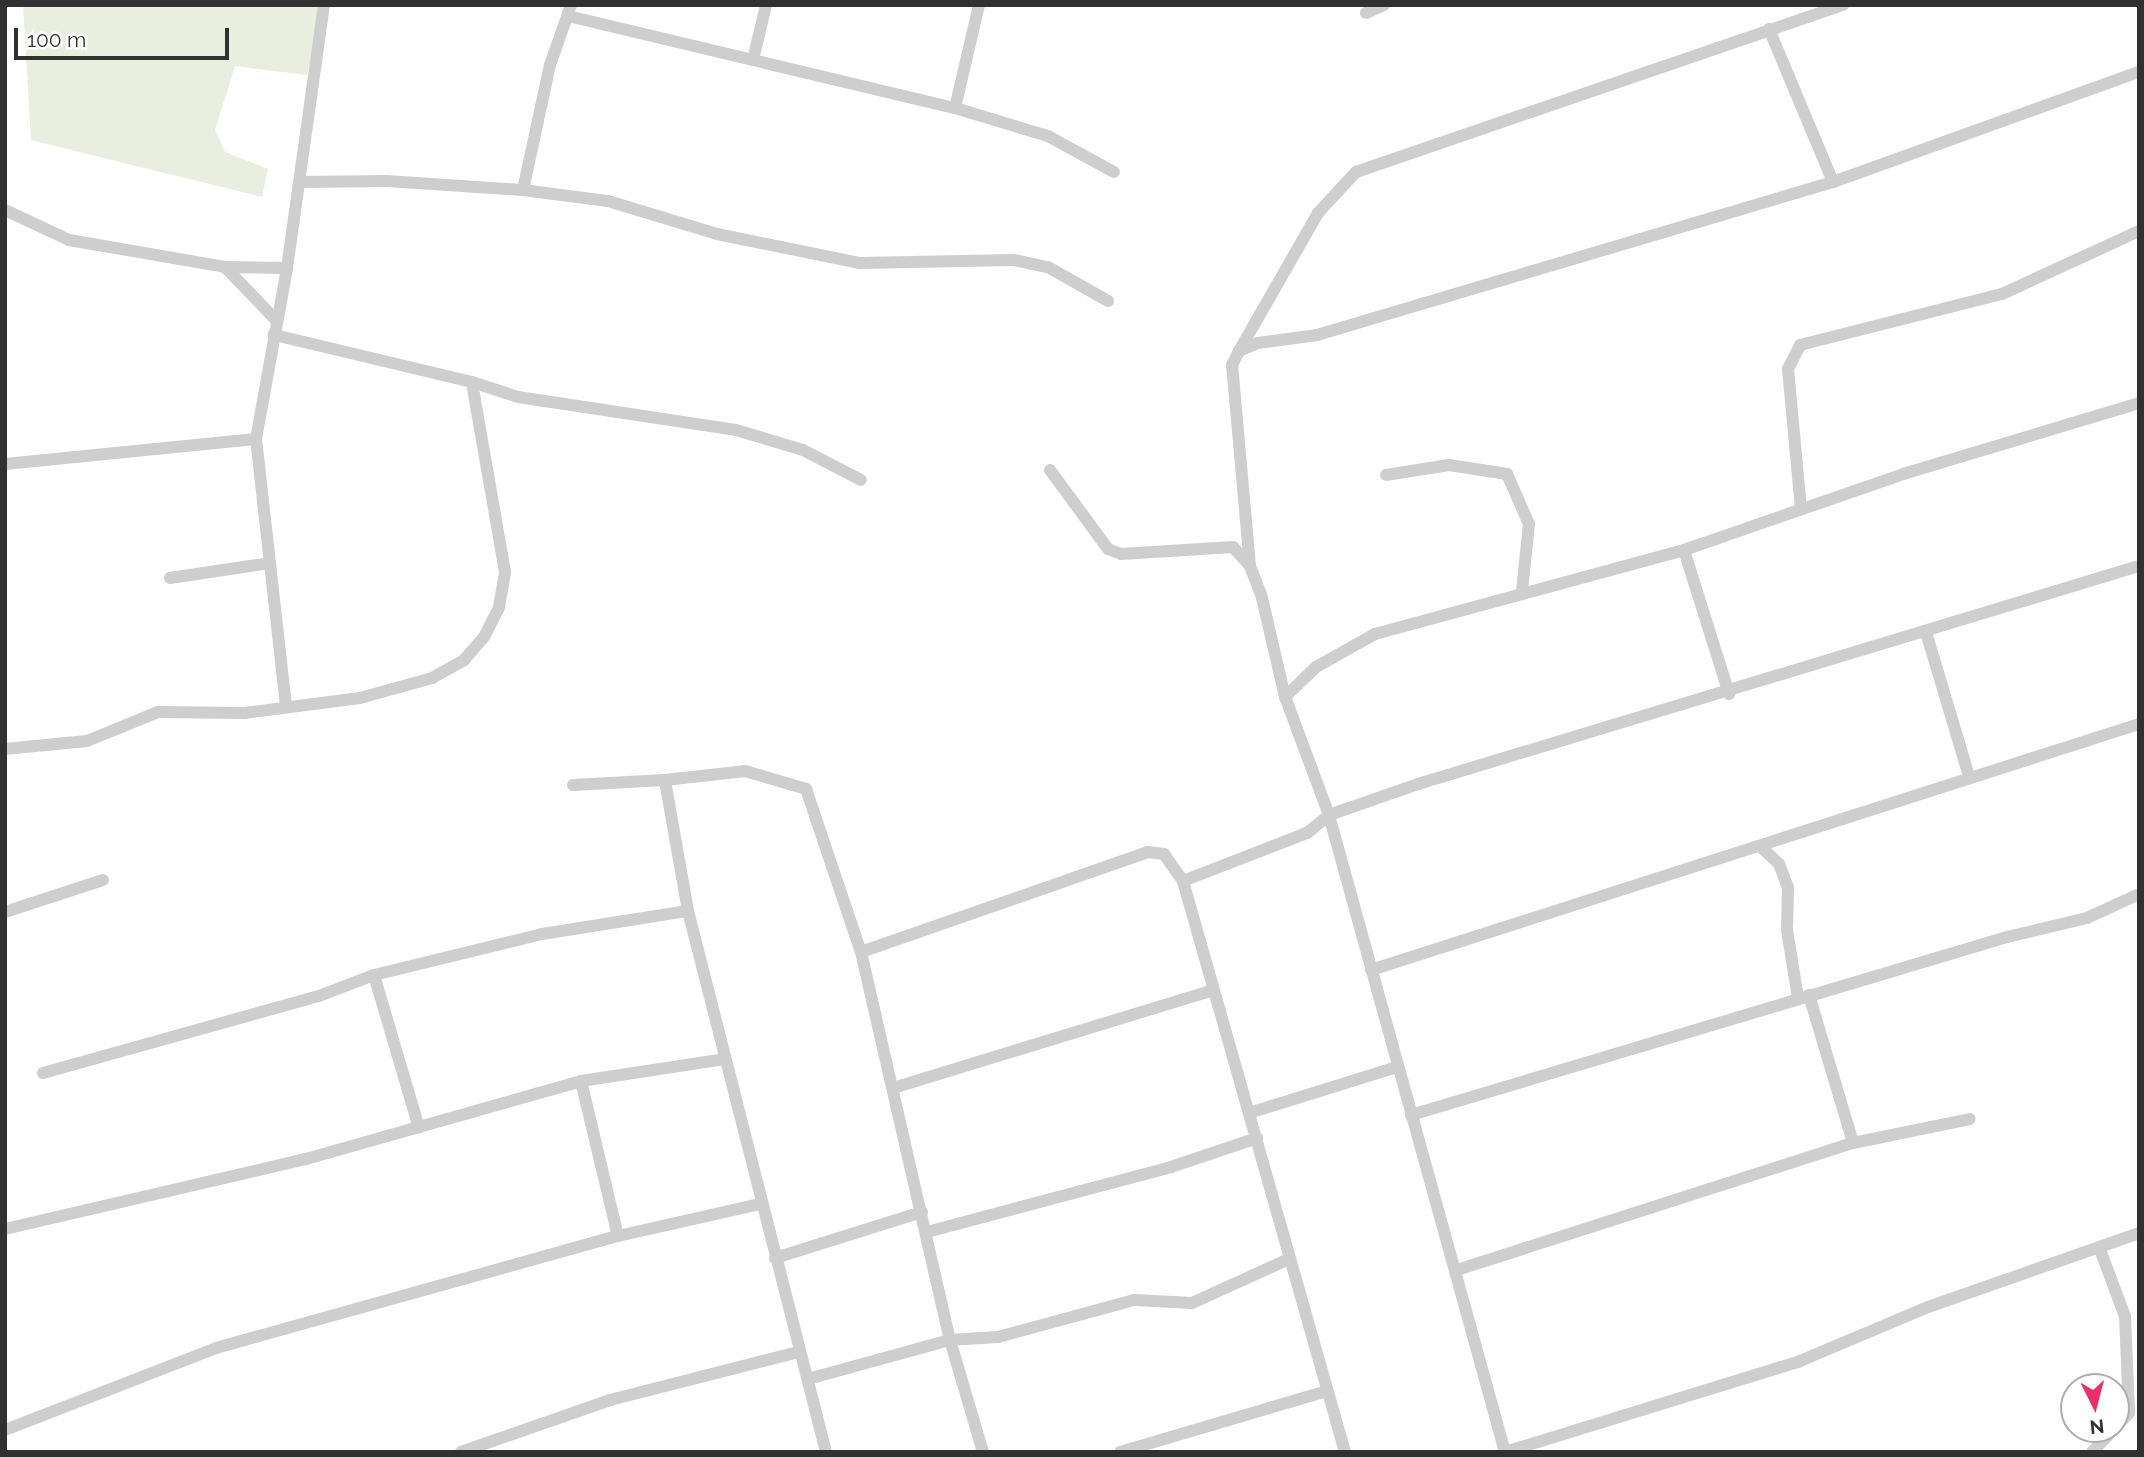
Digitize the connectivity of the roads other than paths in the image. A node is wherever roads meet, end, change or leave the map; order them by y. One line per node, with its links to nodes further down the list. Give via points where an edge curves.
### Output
1 (324, 5): 13 (street)
2 (766, 5): 9 (street)
3 (979, 5): 11 (street)
4 (1384, 5): 7 (street)
5 (1843, 5): 8 (street)
6 (569, 11): 9 (street); 15 (street, via 550,65)
7 (1366, 13)
8 (1769, 29): 14 (street); 23 (street, via 1356,172 1318,213)
9 (752, 60): 11 (street)
10 (2139, 72): 14 (street)
11 (955, 108): 12 (street, via 1048,136)
12 (1114, 172)
13 (299, 182): 15 (street, via 387,181); 19 (street)
14 (1833, 182): 23 (street, via 1317,335 1258,343)
15 (523, 190): 20 (street, via 608,201 717,234 860,263 1014,261 1048,267)
16 (5, 210): 18 (street, via 69,240)
17 (2139, 231): 31 (street, via 2002,294 1800,345 1788,369)
18 (225, 267): 19 (street); 21 (street)
19 (287, 268): 21 (street)
20 (1108, 301)
21 (277, 321): 22 (street)
22 (274, 335): 24 (street); 26 (street)
23 (1239, 351): 34 (street, via 1232,365)
24 (472, 382): 30 (street, via 518,397 736,430 803,450); 41 (street, via 505,572 499,607 484,637 464,660 432,678 360,698)
25 (2139, 403): 31 (street)
26 (256, 439): 27 (street); 33 (street)
27 (5, 464)
28 (1050, 470): 34 (street, via 1108,549 1136,556 1233,547)
29 (1386, 475): 37 (street, via 1449,465 1507,474 1529,524)
30 (861, 480)
31 (1801, 509): 32 (street)
32 (1684, 550): 37 (street); 39 (street)
33 (270, 563): 36 (street); 41 (street)
34 (1250, 566): 40 (street)
35 (2139, 566): 38 (street)
36 (170, 578)
37 (1522, 591): 40 (street, via 1375,634 1316,667)
38 (1926, 632): 39 (street); 44 (street)
39 (1729, 694): 47 (street)
40 (1285, 697): 47 (street)
41 (286, 706): 43 (street, via 244,713 158,712 87,741)
42 (2139, 724): 44 (street)
43 (5, 749)
44 (1969, 776): 48 (street)
45 (665, 780): 46 (street); 52 (street); 54 (street, via 745,771 806,789)
46 (573, 785)
47 (1329, 815): 50 (street, via 1307,833); 55 (street)
48 (1762, 848): 55 (street); 58 (street, via 1779,864 1788,887 1787,930)
49 (103, 880): 53 (street)
50 (1183, 881): 54 (street, via 1164,854 1148,852); 57 (street)
51 (2139, 894): 58 (street, via 2087,918)
52 (688, 911): 56 (street, via 542,934); 59 (street)
53 (5, 912)
54 (861, 952): 63 (street)
55 (1371, 970): 60 (street)
56 (374, 975): 61 (street, via 320,996); 67 (street)
57 (1211, 991): 63 (street); 64 (street)
58 (1804, 996): 65 (street); 69 (street)
59 (724, 1059): 62 (street); 70 (street)
60 (1397, 1067): 64 (street); 65 (street)
61 (43, 1073)
62 (581, 1081): 67 (street); 75 (street)
63 (893, 1088): 71 (street)
64 (1248, 1113): 68 (street)
65 (1411, 1115): 79 (street)
66 (1970, 1119): 69 (street)
67 (419, 1128): 72 (street, via 306,1159)
68 (1257, 1138): 73 (street, via 1171,1167); 78 (street)
69 (1853, 1143): 79 (street)
70 (760, 1204): 75 (street); 77 (street)
71 (922, 1212): 73 (street); 77 (street)
72 (5, 1228)
73 (927, 1232): 80 (street)
74 (2139, 1233): 76 (street)
75 (618, 1236): 85 (street, via 216,1348)
76 (2099, 1247): 82 (street, via 2125,1316); 91 (street, via 1928,1307 1800,1361)
77 (775, 1258): 81 (street)
78 (1287, 1260): 80 (street, via 1192,1303 1134,1300 998,1337); 84 (street)
79 (1457, 1270): 91 (street)
80 (950, 1339): 83 (street); 88 (street)
81 (799, 1352): 83 (street); 86 (street, via 610,1400)
82 (2127, 1373)
83 (808, 1379): 87 (street)
84 (1327, 1391): 89 (street); 90 (street)
85 (5, 1430)
86 (461, 1452)
87 (826, 1452)
88 (982, 1452)
89 (1120, 1452)
90 (1345, 1452)
91 (1505, 1452)

